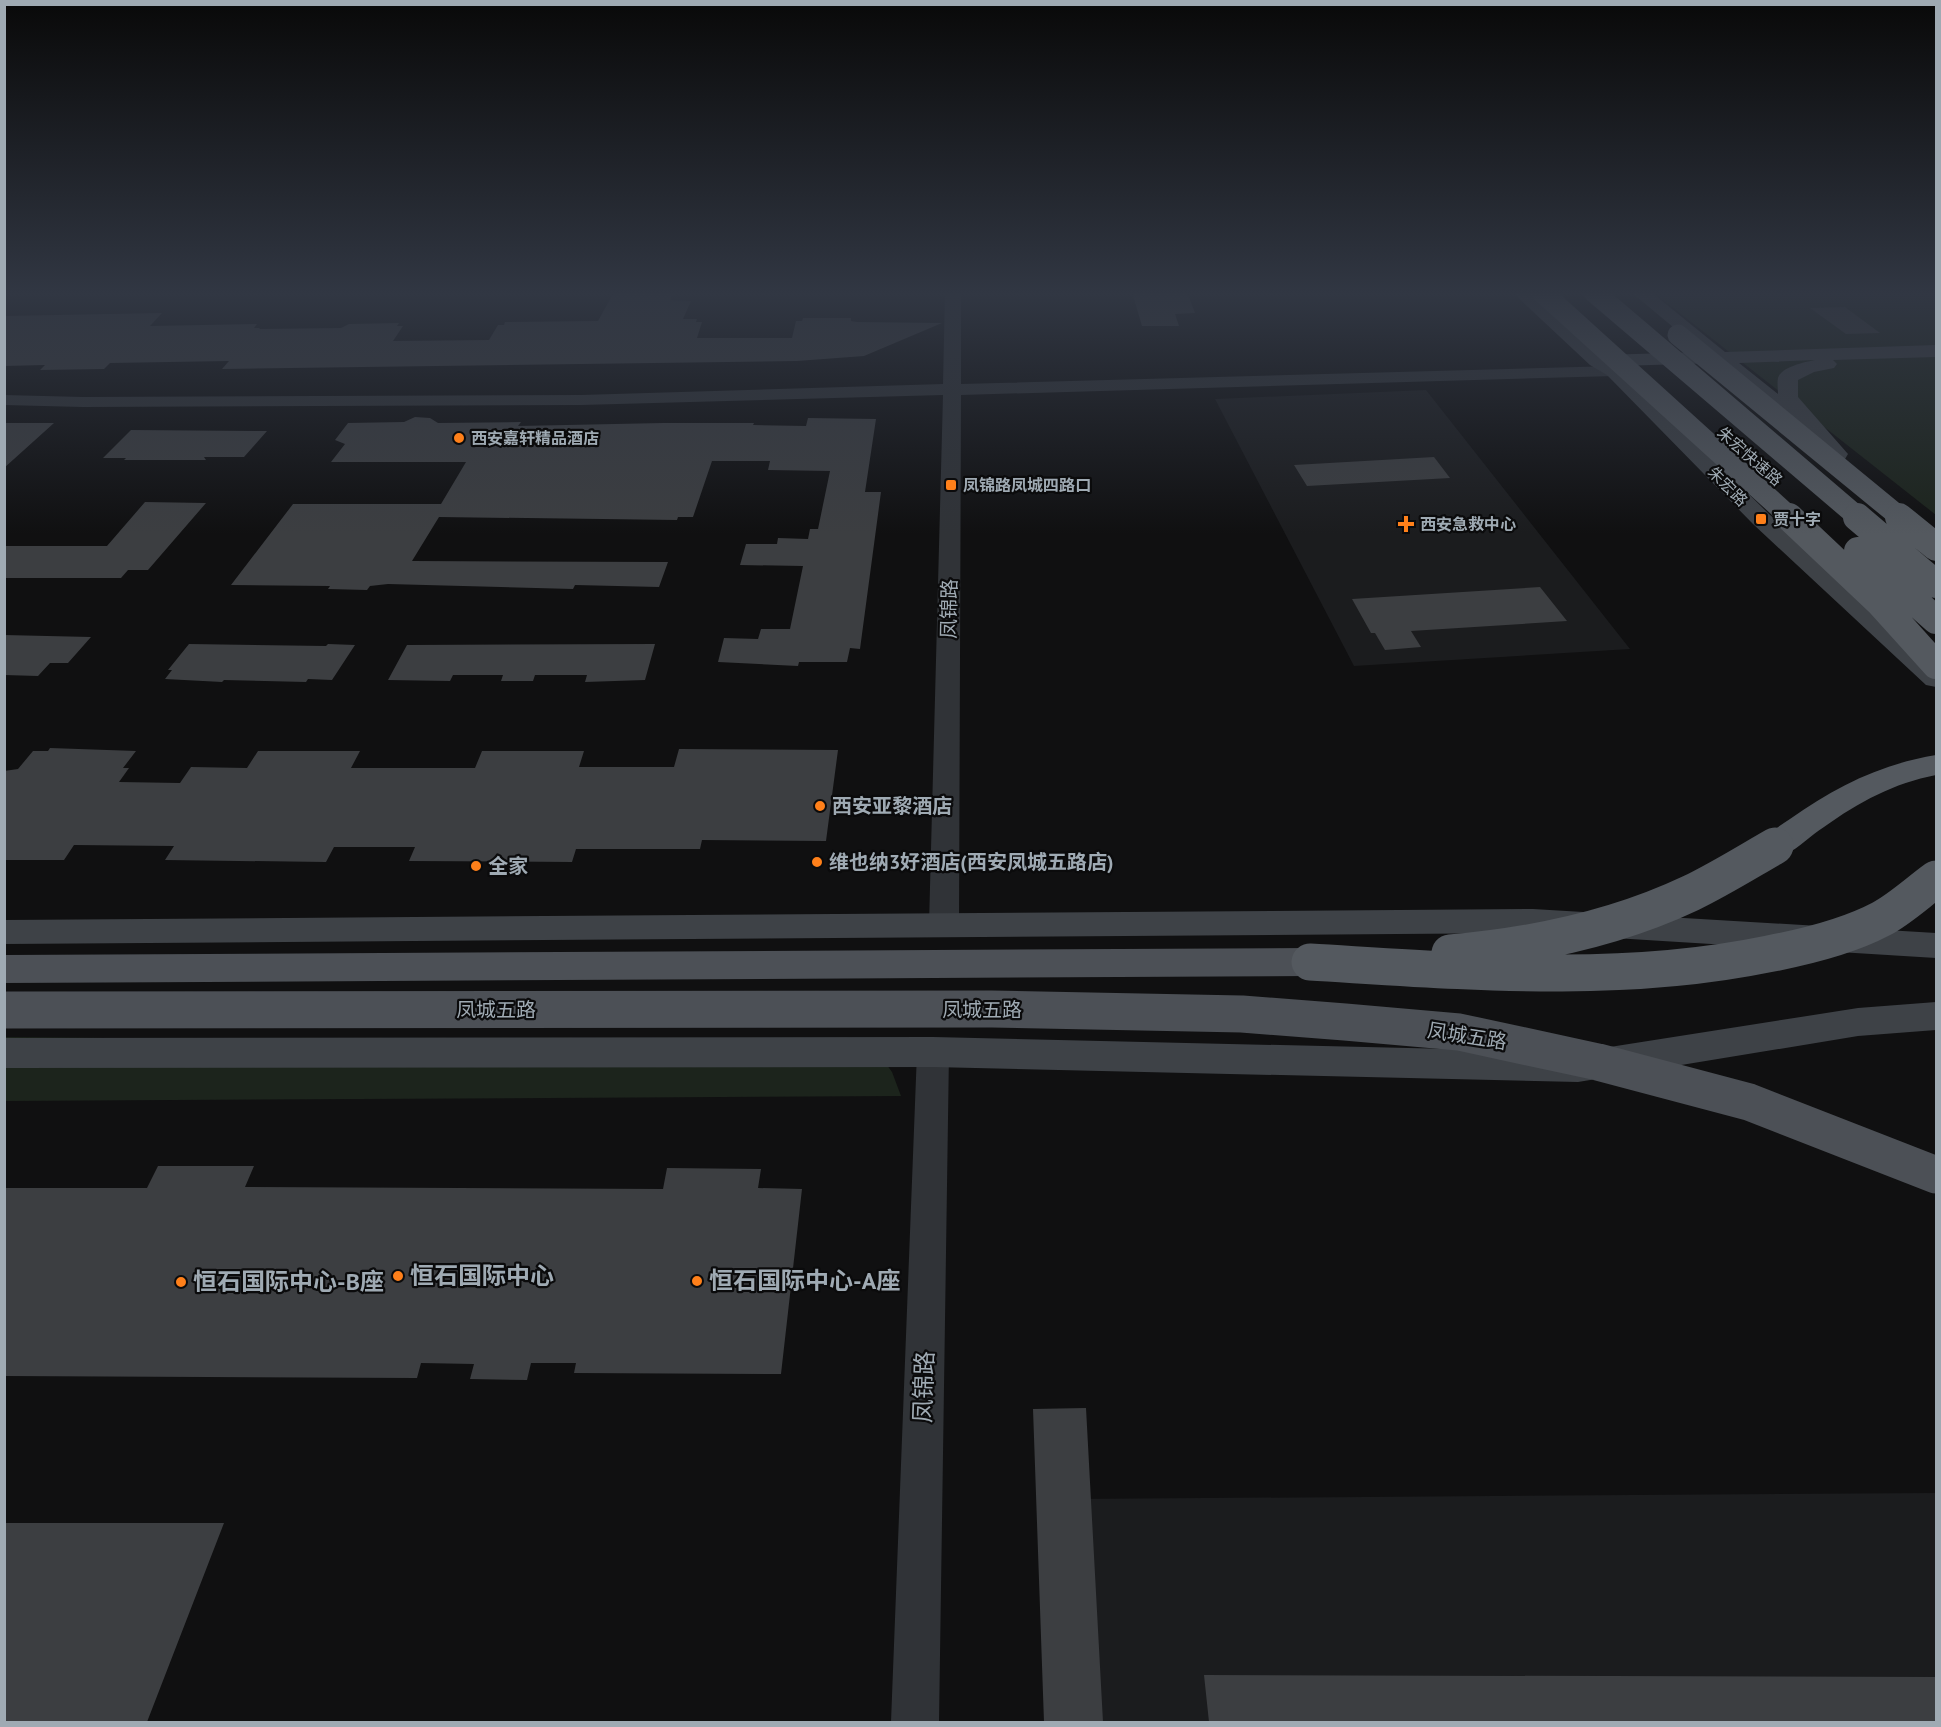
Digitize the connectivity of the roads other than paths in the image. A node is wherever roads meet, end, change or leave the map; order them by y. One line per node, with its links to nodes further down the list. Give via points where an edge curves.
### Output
1 (952, 373): 10 (street, 凤锦路)
2 (1390, 373): 10 (street)
3 (1612, 373): 19 (main road, 朱宏路, via 1761,519)
4 (1633, 373): 18 (highway, bridge, via 1862,584)
5 (1655, 373): 17 (highway, 朱宏快速路, bridge)
6 (1688, 373): 16 (highway, 朱宏快速路, bridge)
7 (1723, 373): 15 (highway, bridge)
8 (1742, 373): 13 (main road)
9 (1797, 373): 13 (main road, via 1788,377 1788,398)
10 (952, 386): 11 (street, via 575,393); 12 (street, via 581,400); 22 (street, 凤锦路)
11 (4, 391)
12 (4, 400)
13 (1837, 454): 14 (main road)
14 (1936, 534)
15 (1936, 547)
16 (1936, 584)
17 (1936, 620)
18 (1936, 665)
19 (1936, 679)
20 (1936, 765): 25 (highway, bridge, via 1878,781 1836,801 1775,846 1733,870 1629,919 1552,939 1466,952)
21 (1936, 879): 25 (highway, bridge, via 1920,896 1862,929 1787,953 1698,967 1558,972)
22 (944, 925): 23 (main road); 24 (main road, via 1533,921)
23 (4, 932)
24 (1936, 946)
25 (1310, 962): 26 (main road)
26 (4, 969)
27 (4, 1010): 31 (main road, 凤城五路, bridge, via 992,1009 1242,1014 1345,1022 1459,1032 1598,1062 1749,1102)
28 (1936, 1016): 29 (main road, via 1858,1022 1578,1067)
29 (933, 1052): 30 (main road); 32 (street, 凤锦路)
30 (4, 1053)
31 (1936, 1175)
32 (915, 1722)

